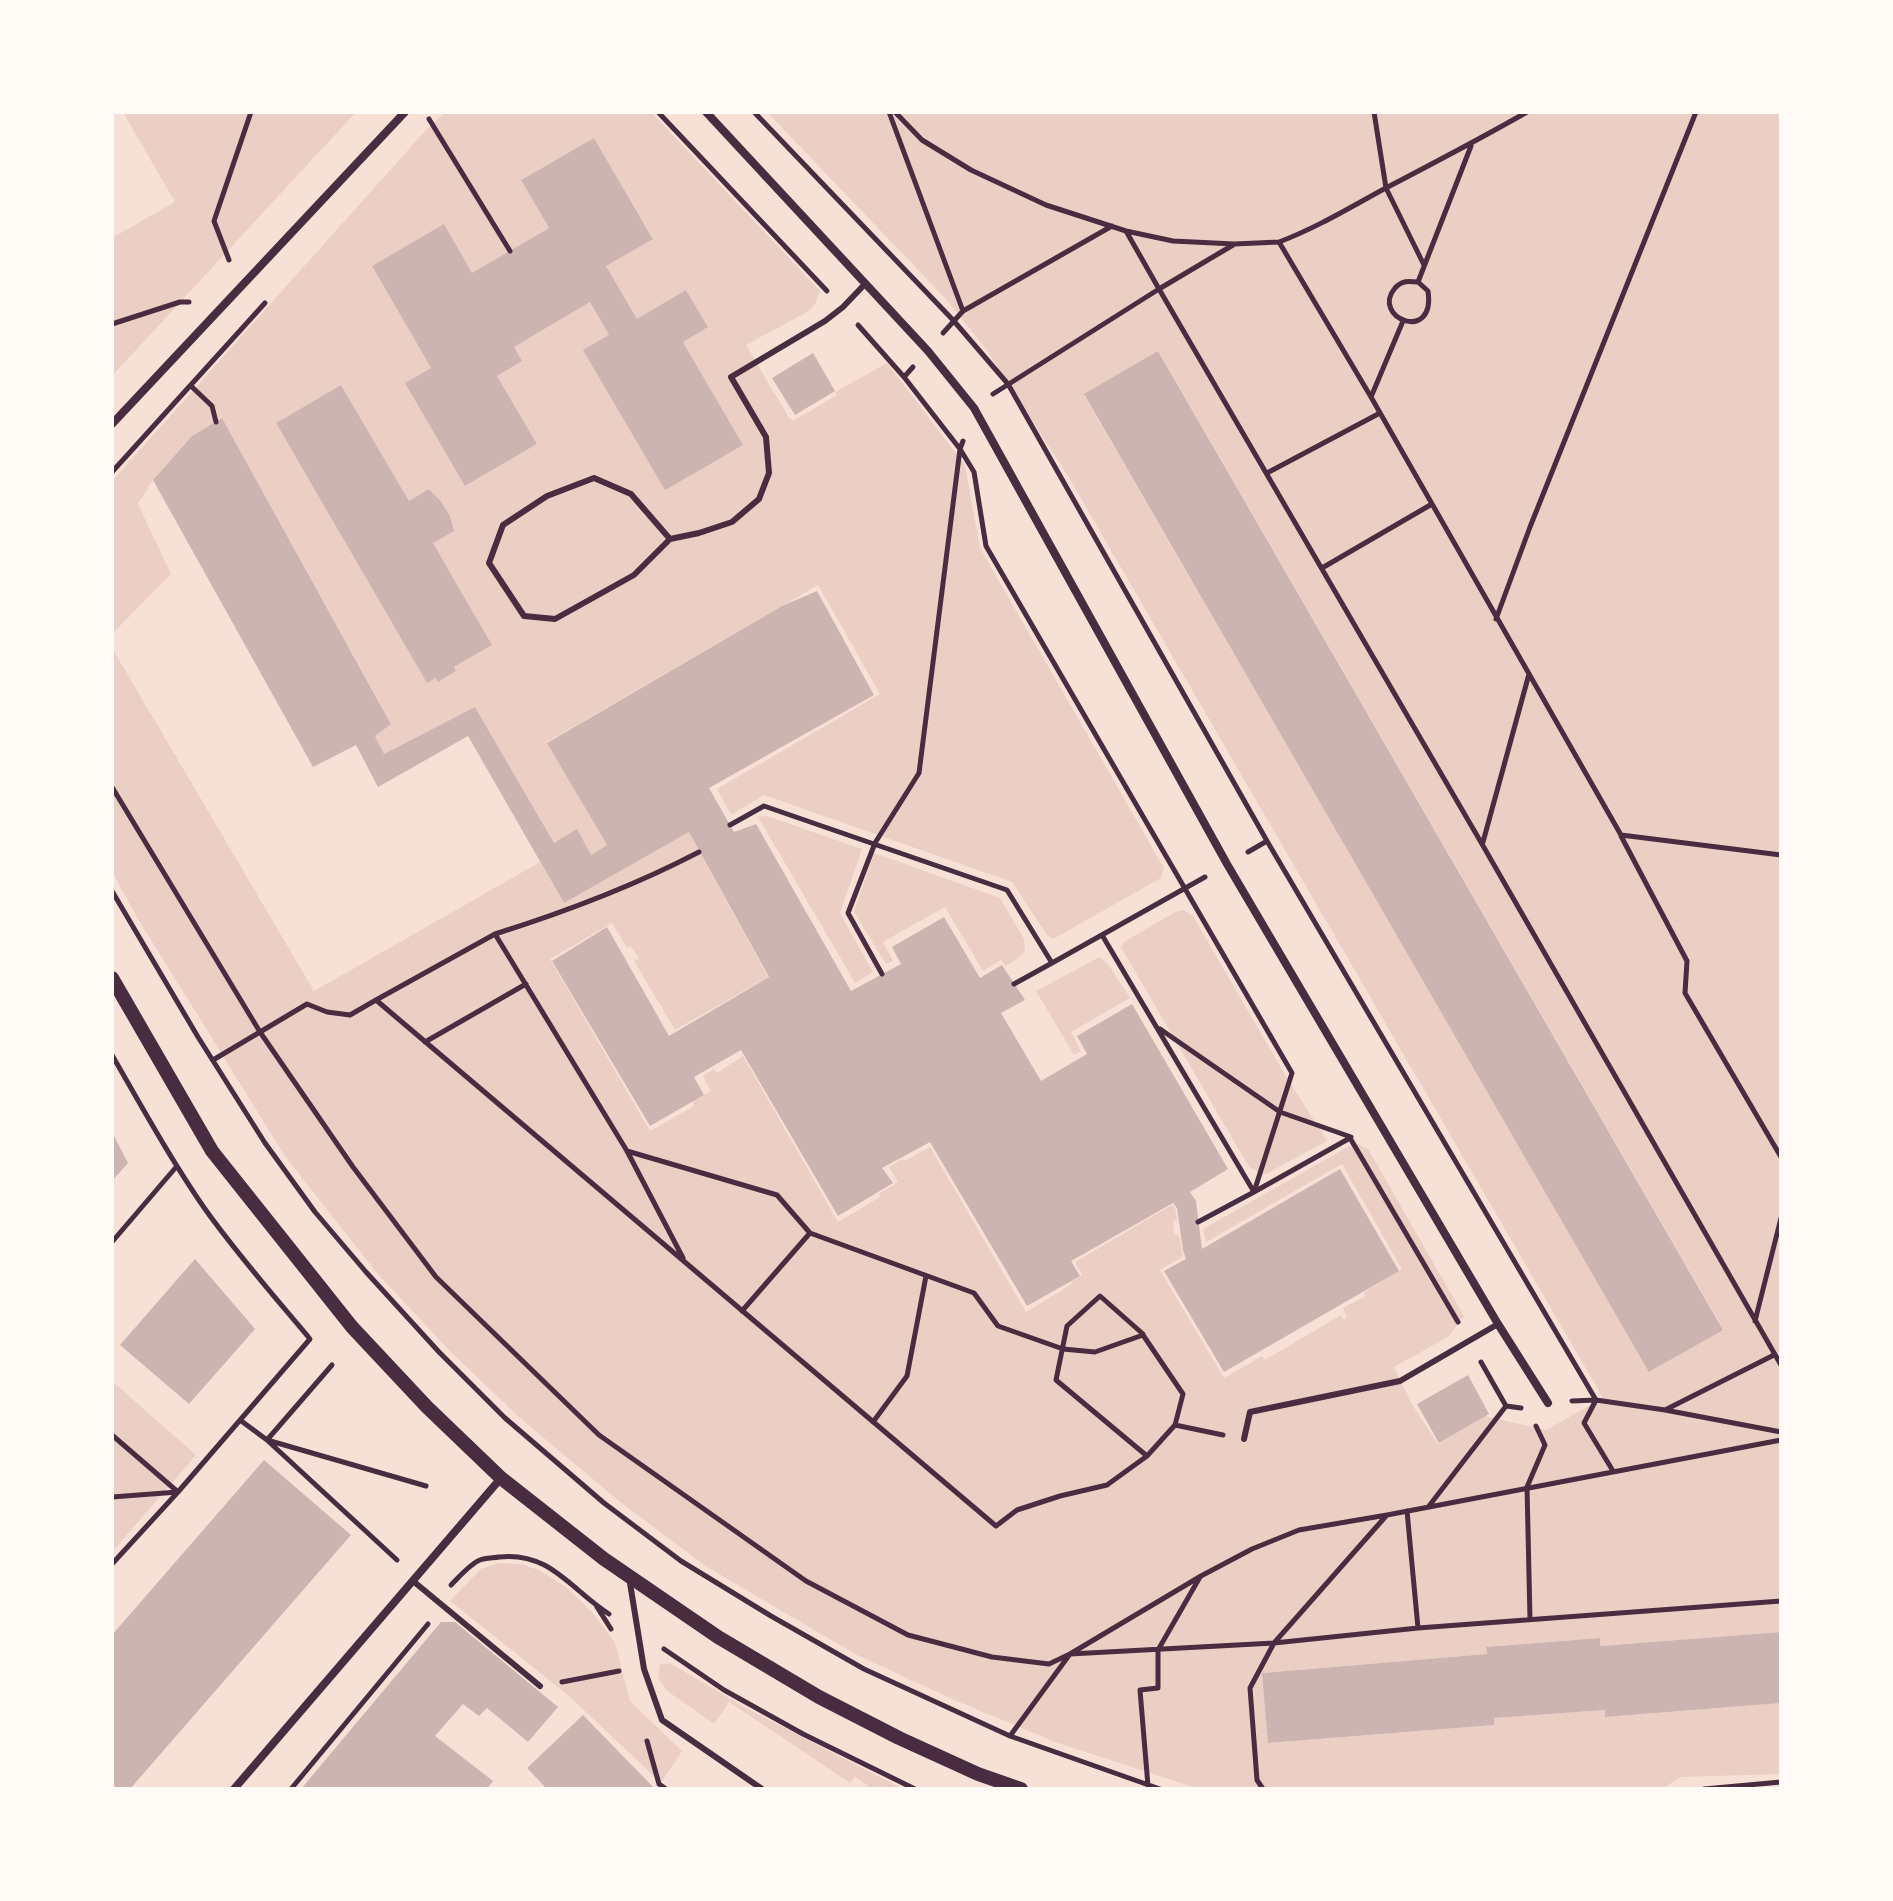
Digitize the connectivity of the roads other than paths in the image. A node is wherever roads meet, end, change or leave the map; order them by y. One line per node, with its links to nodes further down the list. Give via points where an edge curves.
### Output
1 (405, 112): 4 (street)
2 (706, 112): 3 (street)
3 (864, 285): 5 (lane, via 825,321 731,377 766,437 769,473 759,499 732,522); 7 (street, via 974,408 1227,864)
4 (112, 424)
5 (670, 539): 5 (lane, via 634,575 555,619 524,616 489,563 503,525 547,496 594,478 631,494)
6 (112, 978): 10 (street, via 212,1151 352,1327)
7 (1498, 1324): 8 (street); 9 (lane, via 1400,1381 1250,1412)
8 (1548, 1403)
9 (1244, 1439)
10 (501, 1478): 11 (street); 12 (street)
11 (629, 1577): 15 (lane, via 644,1669 662,1720); 16 (street, via 819,1697 978,1774)
12 (413, 1581): 13 (lane); 14 (street)
13 (540, 1686)
14 (234, 1789)
15 (762, 1789)
16 (1021, 1789)

